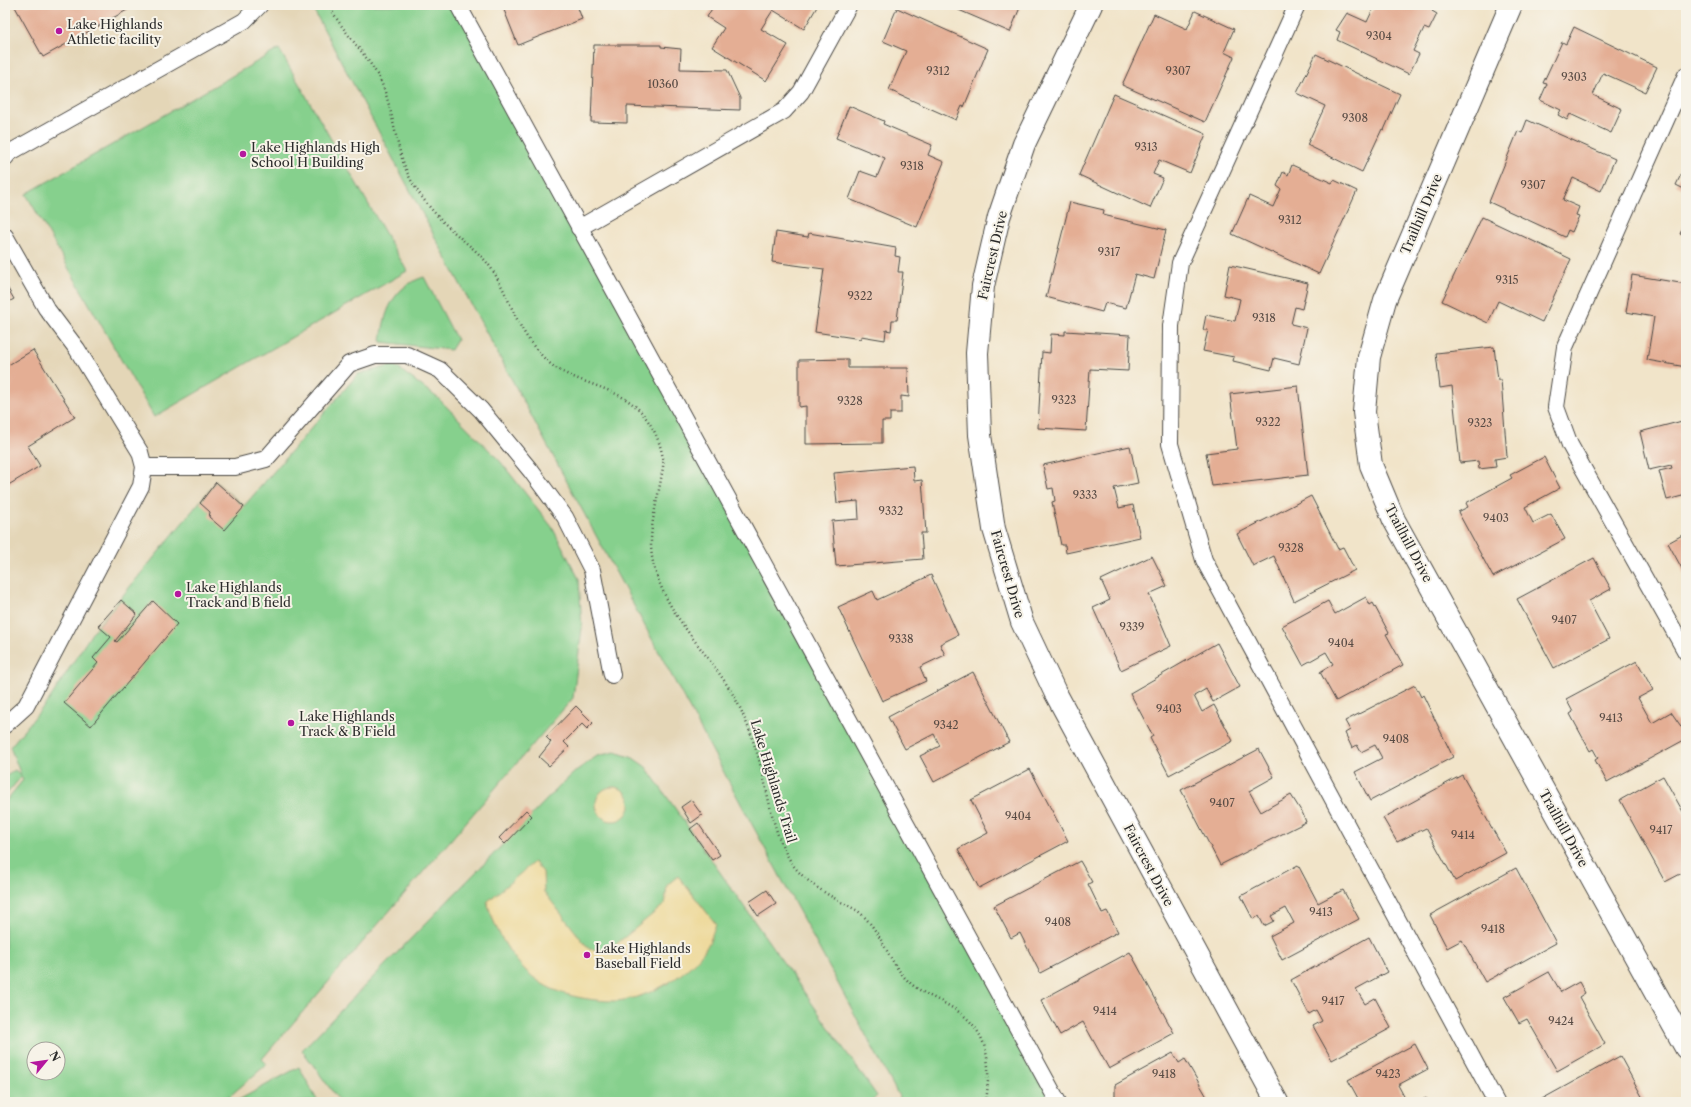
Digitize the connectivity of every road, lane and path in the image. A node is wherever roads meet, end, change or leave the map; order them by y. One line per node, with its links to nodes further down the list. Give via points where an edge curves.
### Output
1 (260, 5): 9 (lane, via 244,21 9,153)
2 (330, 5): 17 (path, Lake Highlands Trail, via 335,17 371,64 382,84 391,110 403,164 414,187 435,214 484,258 533,346 561,371 614,392 634,405 647,418 658,438 663,461 652,525 653,565 664,596 731,690 744,716 780,844 795,867 808,880 821,891 858,912 875,930 904,978 917,989 964,1015 977,1028 985,1049 989,1073)
3 (458, 5): 10 (lane)
4 (849, 5): 10 (lane, via 801,92 784,111)
5 (1091, 5): 19 (street, Faircrest Drive, via 1024,144 999,218 983,286 977,353 980,435 994,529 1022,622 1055,692)
6 (1297, 5): 20 (lane, via 1180,263 1170,326 1170,444 1204,560)
7 (1511, 5): 16 (street, Trailhill Drive, via 1385,300 1369,357 1364,412 1371,465 1394,520)
8 (1686, 74): 13 (lane, via 1565,347 1556,407 1570,445)
9 (5, 158)
10 (580, 228): 18 (lane)
11 (5, 236): 12 (lane, via 46,308 77,349 140,452)
12 (144, 467): 14 (lane, via 235,467 266,459 349,364 375,355 407,355 440,370 480,410 565,517 592,570); 15 (lane, via 141,486 26,706)
13 (1686, 652)
14 (612, 676)
15 (5, 725)
16 (1686, 1048)
17 (986, 1102)
18 (1058, 1102)
19 (1277, 1102)
20 (1496, 1102)

